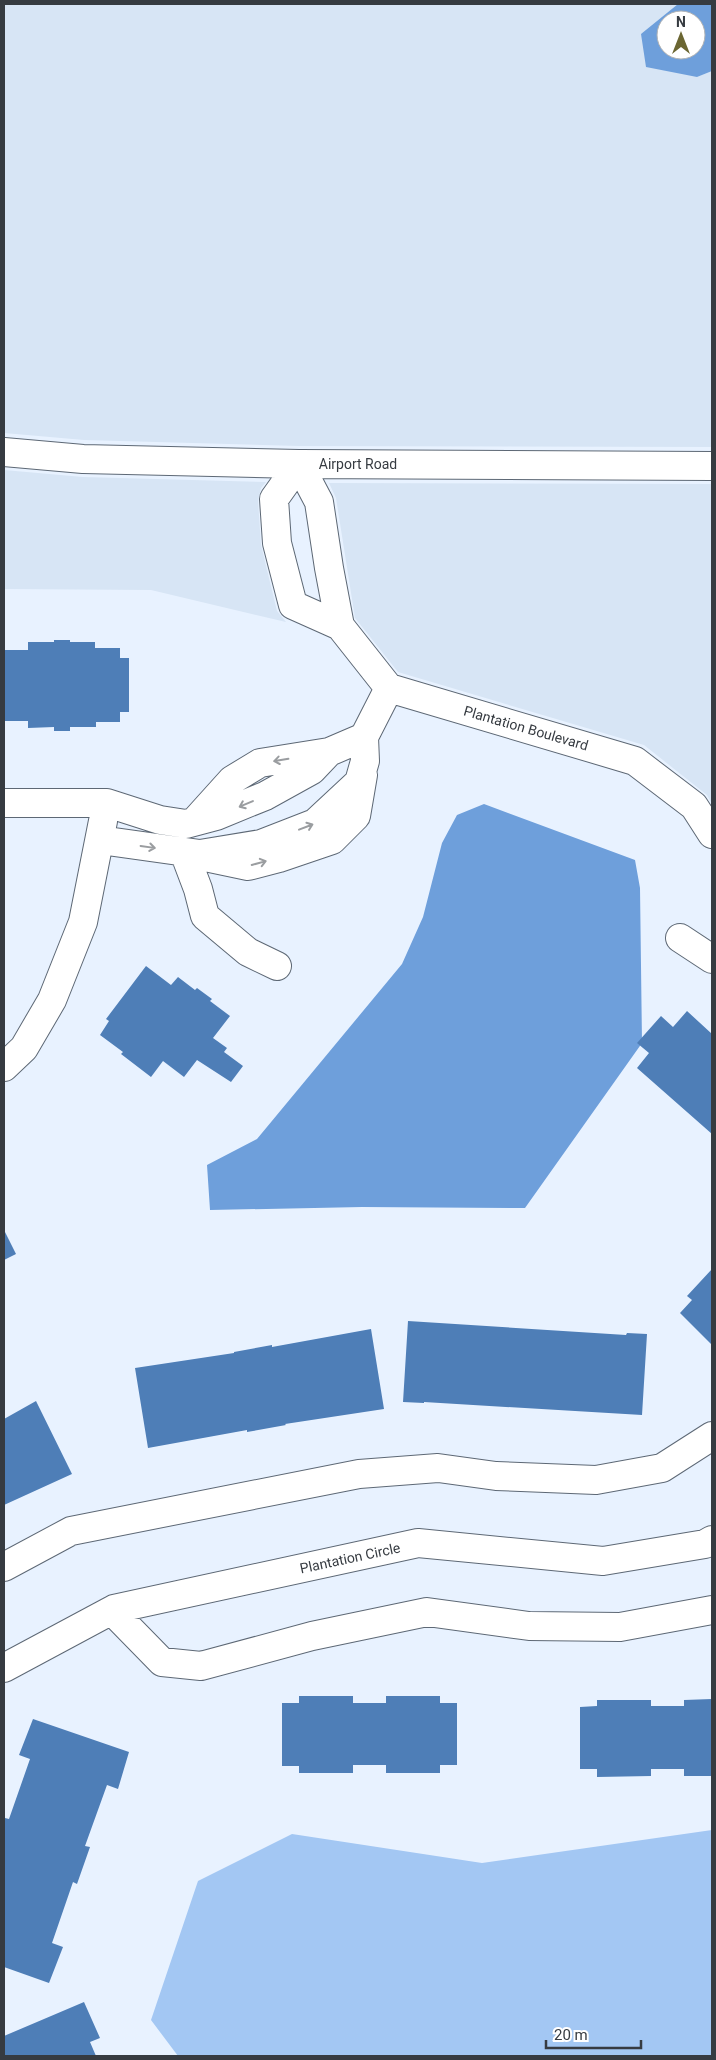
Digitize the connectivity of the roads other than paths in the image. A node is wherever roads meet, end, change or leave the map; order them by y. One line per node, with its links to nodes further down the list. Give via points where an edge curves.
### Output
1 (4, 452): 2 (street, Airport Road, via 83,459)
2 (299, 464): 3 (street, Airport Road); 4 (street, via 319,502); 4 (street, via 274,500 277,543 293,605)
3 (712, 466)
4 (340, 626): 5 (street)
5 (389, 688): 6 (street); 9 (street, Plantation Boulevard, via 635,761 694,806)
6 (365, 749): 8 (street, one-way to 8, via 330,752 312,770 265,796 186,824 160,820); 11 (street, one-way to 6, via 261,844 316,823 359,782)
7 (4, 803): 8 (street)
8 (107, 803): 10 (street)
9 (712, 834)
10 (100, 840): 11 (street, one-way to 11); 15 (street, via 83,922 52,1000 24,1048)
11 (189, 853): 14 (street, via 205,916 248,952)
12 (680, 938): 13 (street)
13 (712, 959)
14 (277, 966)
15 (4, 1067)
16 (712, 1436): 18 (street, via 662,1468 596,1480 496,1476 438,1468 359,1474 70,1531)
17 (712, 1540): 19 (street, Plantation Circle, via 705,1544 603,1561 418,1543)
18 (4, 1567)
19 (114, 1608): 20 (street, via 118,1617 162,1662 201,1666 312,1636 427,1612 529,1626 620,1628); 21 (street, Plantation Circle)
20 (712, 1610)
21 (4, 1668)

